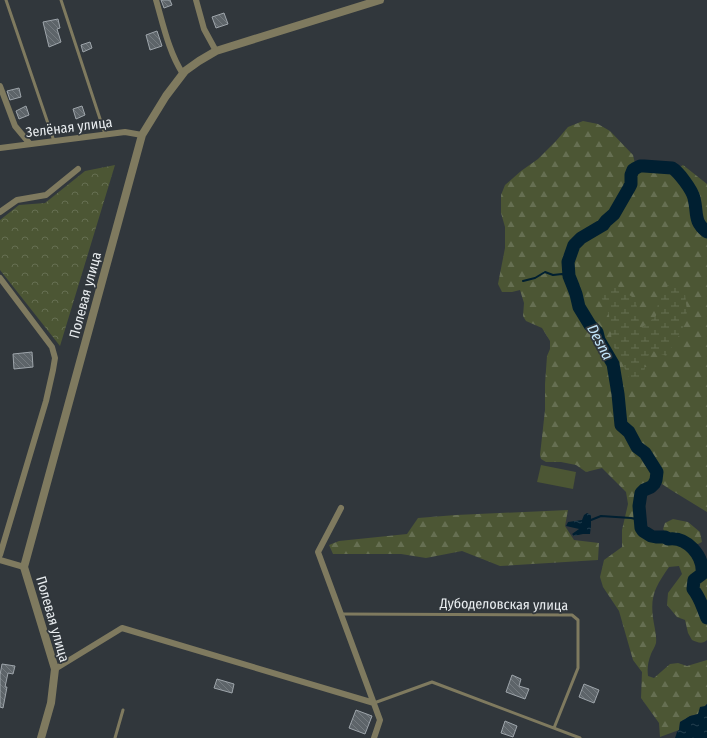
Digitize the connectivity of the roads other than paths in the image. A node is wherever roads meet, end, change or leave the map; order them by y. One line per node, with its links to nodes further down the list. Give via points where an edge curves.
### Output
1 (6, 0): 11 (lane)
2 (61, 0): 9 (lane)
3 (156, 0): 7 (street, via 175,59)
4 (196, 0): 6 (street, via 204,29)
5 (380, 0): 6 (street, Полевая улица)
6 (216, 51): 7 (street, Полевая улица)
7 (183, 74): 10 (street, Полевая улица)
8 (0, 86): 12 (street, via 15,126)
9 (105, 134): 10 (street, Зелёная улица, via 125,132); 11 (street, Зелёная улица)
10 (142, 135): 20 (street, Полевая улица)
11 (54, 141): 12 (street, Зелёная улица)
12 (30, 144): 13 (street, Зелёная улица)
13 (0, 148)
14 (78, 169): 15 (street, via 46,195 17,200)
15 (0, 212)
16 (0, 278): 18 (street, via 52,347 55,358 46,401)
17 (341, 508): 21 (street, via 318,552)
18 (0, 555)
19 (0, 560): 20 (street)
20 (24, 567): 22 (street, Полевая улица)
21 (340, 614): 23 (street); 25 (lane, Дубоделовская улица, via 572,615 578,620 578,668)
22 (55, 669): 23 (street, via 122,628); 26 (street, Полевая улица, via 51,704)
23 (374, 703): 25 (lane, via 432,682); 28 (street, via 380,720)
24 (123, 710): 27 (lane)
25 (554, 728): 29 (lane)
26 (41, 738)
27 (115, 738)
28 (374, 738)
29 (580, 738)

